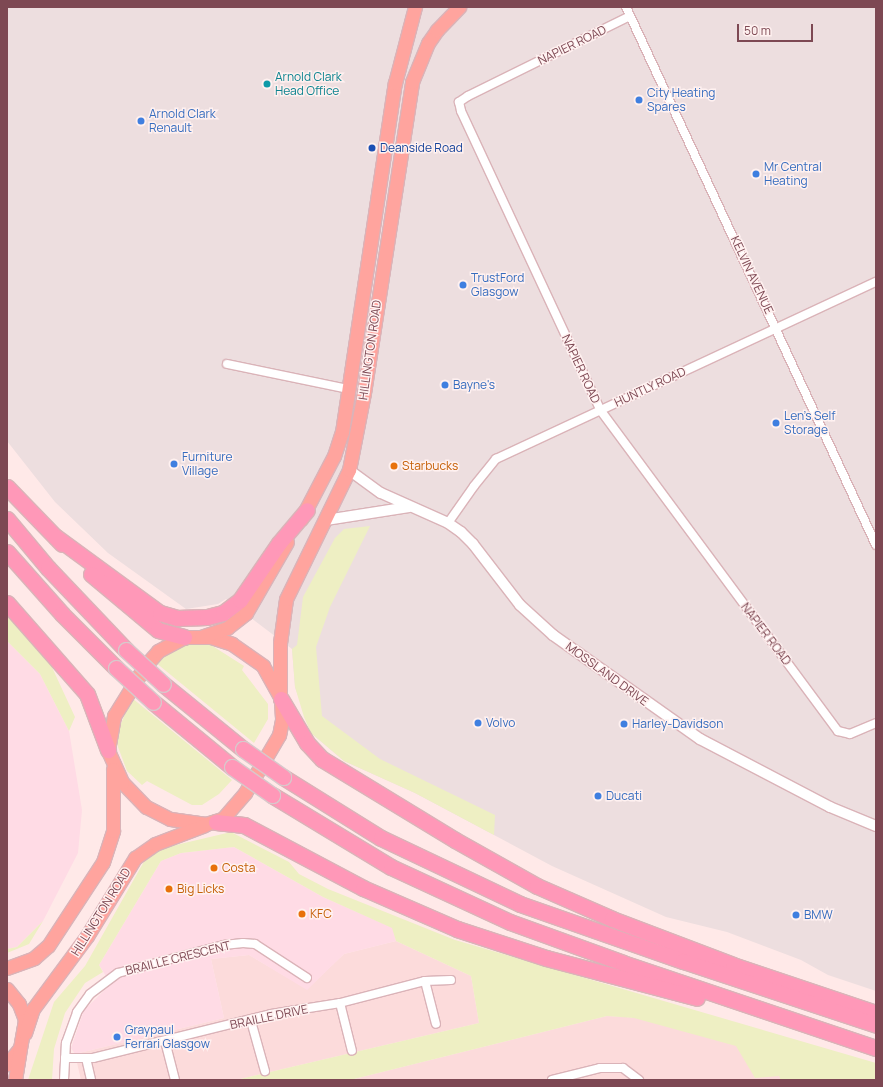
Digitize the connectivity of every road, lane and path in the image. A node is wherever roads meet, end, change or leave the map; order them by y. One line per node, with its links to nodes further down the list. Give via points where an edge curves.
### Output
1 (415, 7): 8 (main road, HILLINGTON ROAD, via 395,83)
2 (459, 7): 10 (main road, HILLINGTON ROAD, via 428,43 412,82)
3 (626, 7): 4 (street, KELVIN AVENUE)
4 (630, 16): 6 (street, KELVIN AVENUE); 9 (street, NAPIER ROAD, via 460,102 461,111)
5 (876, 282): 6 (street, HUNTLY ROAD)
6 (777, 327): 9 (street, HUNTLY ROAD); 18 (street, KELVIN AVENUE)
7 (227, 364): 8 (street)
8 (348, 389): 13 (main road, HILLINGTON ROAD, via 336,450)
9 (601, 411): 16 (street, HUNTLY ROAD, via 496,459); 24 (street, NAPIER ROAD, via 838,731 850,734)
10 (350, 470): 12 (street, MOSSLAND DRIVE, via 381,494); 15 (main road, HILLINGTON ROAD)
11 (7, 487): 17 (highway)
12 (409, 507): 15 (street); 16 (street, MOSSLAND DRIVE)
13 (307, 510): 17 (highway, via 279,543 240,600 223,612 207,617 177,618 160,613); 22 (main road, HILLINGTON ROAD, via 246,613 228,628)
14 (7, 519): 38 (highway, bridge, via 61,583 163,684 243,749 380,838 520,904)
15 (326, 520): 23 (main road, HILLINGTON ROAD, via 286,599 281,623)
16 (448, 523): 28 (street, MOSSLAND DRIVE, via 473,544 520,604 553,635 604,674 700,739 830,807)
17 (56, 537): 21 (highway, via 89,572 144,620 158,630)
18 (876, 545)
19 (7, 552): 39 (highway, bridge, via 47,598 152,702 232,767 272,795 391,867 510,922)
20 (7, 603): 25 (highway, via 87,694)
21 (184, 637): 22 (main road); 25 (main road, via 158,650 141,672 114,716)
22 (201, 637): 23 (main road, via 222,640 246,653 269,673)
23 (280, 696): 27 (main road, HILLINGTON ROAD, via 282,720 279,735 245,793 232,809); 35 (highway, via 307,743 322,759 455,840 537,886 612,919 733,965)
24 (876, 723)
25 (108, 750): 26 (main road)
26 (113, 766): 27 (main road, via 127,790 153,812 178,821); 29 (main road, HILLINGTON ROAD, via 113,831 103,862 48,946 34,958)
27 (211, 823): 39 (highway, via 244,825 363,888 458,929 496,942); 40 (main road, HILLINGTON ROAD, via 155,844 136,858 87,936 33,1009)
28 (876, 826)
29 (7, 968)
30 (308, 978): 45 (street, BRAILLE CRESCENT, via 255,944 243,943 130,969 108,979 83,1002 69,1031)
31 (451, 980): 32 (street, BRAILLE DRIVE)
32 (425, 981): 34 (street, BRAILLE DRIVE); 37 (street)
33 (7, 989): 40 (main road, via 23,1013)
34 (340, 1004): 36 (street, BRAILLE DRIVE, via 271,1014); 44 (street)
35 (876, 1013)
36 (250, 1021): 41 (street, BRAILLE DRIVE); 48 (street)
37 (436, 1024)
38 (876, 1025)
39 (821, 1031): 43 (highway)
40 (24, 1033): 42 (main road)
41 (165, 1041): 46 (street, BRAILLE DRIVE); 53 (street)
42 (20, 1048): 47 (main road); 50 (main road)
43 (876, 1048)
44 (352, 1051)
45 (64, 1058): 46 (street, BRAILLE DRIVE); 51 (street, BRAILLE CRESCENT)
46 (86, 1058): 52 (street)
47 (7, 1064)
48 (265, 1070)
49 (557, 1079): 54 (street, via 600,1068 623,1068)
50 (16, 1080)
51 (64, 1080)
52 (91, 1080)
53 (175, 1080)
54 (639, 1080)

